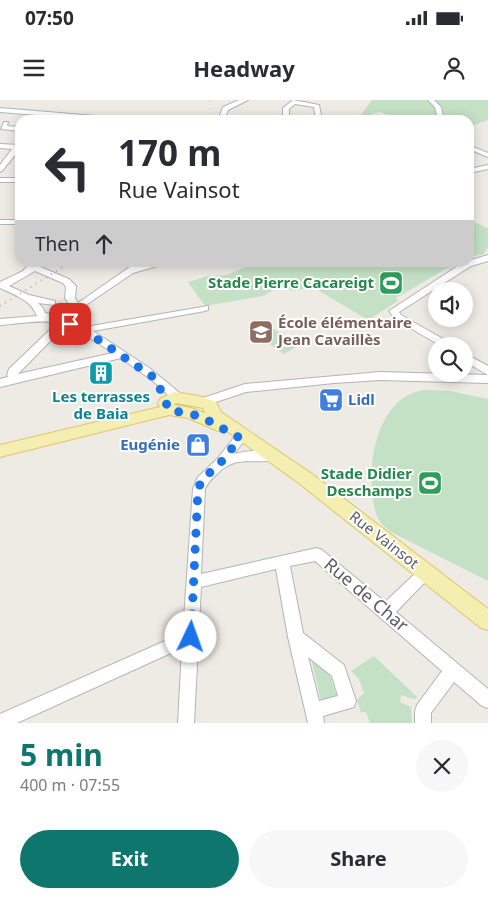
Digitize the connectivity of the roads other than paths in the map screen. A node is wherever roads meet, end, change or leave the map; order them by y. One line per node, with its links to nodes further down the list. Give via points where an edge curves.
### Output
1 (245, 100): 6 (street, via 224,108)
2 (431, 100): 9 (street)
3 (295, 101): 7 (street, via 286,108); 8 (street, via 317,106)
4 (0, 110): 5 (street)
5 (35, 115)
6 (221, 115)
7 (286, 115)
8 (318, 115)
9 (440, 115)
10 (6, 123): 11 (street, via 3,128)
11 (15, 129)
12 (0, 146): 13 (street)
13 (15, 147)
14 (488, 147): 17 (street)
15 (474, 149): 17 (street)
16 (15, 151): 19 (street)
17 (480, 151): 18 (street)
18 (488, 155)
19 (10, 156): 20 (street); 22 (street)
20 (15, 156)
21 (488, 167): 23 (street)
22 (0, 170)
23 (474, 170)
24 (0, 180): 25 (street)
25 (15, 180)
26 (0, 222): 27 (street)
27 (15, 222)
28 (488, 258): 29 (street)
29 (474, 262)
30 (33, 267): 34 (street)
31 (39, 267): 39 (street, via 71,286)
32 (141, 267): 39 (street)
33 (463, 267): 43 (street, via 394,311 398,317)
34 (22, 276): 35 (street); 35 (street)
35 (3, 286): 36 (street)
36 (26, 296): 37 (street); 40 (street)
37 (52, 303): 39 (street); 40 (street)
38 (205, 308): 42 (street)
39 (68, 311): 40 (street); 42 (street); 47 (street, via 13,372)
40 (44, 315): 41 (street, via 37,320)
41 (0, 322)
42 (80, 328): 44 (street)
43 (432, 337)
44 (121, 355): 47 (street); 50 (street, via 156,379 162,395)
45 (473, 362): 46 (street)
46 (488, 371)
47 (17, 379): 49 (street)
48 (488, 379): 51 (street, via 380,376 334,379 270,386 228,397)
49 (0, 383)
50 (170, 403): 51 (main road); 53 (main road, via 126,420)
51 (207, 409): 52 (main road, Rue Vainsot, via 249,438)
52 (247, 446): 54 (street); 54 (street); 56 (main road, Rue Vainsot, via 272,456 321,490)
53 (0, 451)
54 (222, 461): 57 (street, via 202,480 198,489)
55 (282, 562): 57 (street, Rue de Char); 58 (street, Rue de Char, via 317,554); 61 (street)
56 (425, 572): 58 (street); 59 (main road, Rue Vainsot)
57 (194, 582): 60 (street)
58 (385, 612): 62 (street, Rue de Char)
59 (488, 621)
60 (191, 637): 65 (street); 66 (street)
61 (296, 637): 64 (street); 64 (street, via 338,671 348,701)
62 (453, 670): 63 (street, Rue de Char); 67 (street, via 423,711)
63 (488, 700)
64 (315, 717)
65 (0, 722)
66 (186, 723)
67 (423, 723)

